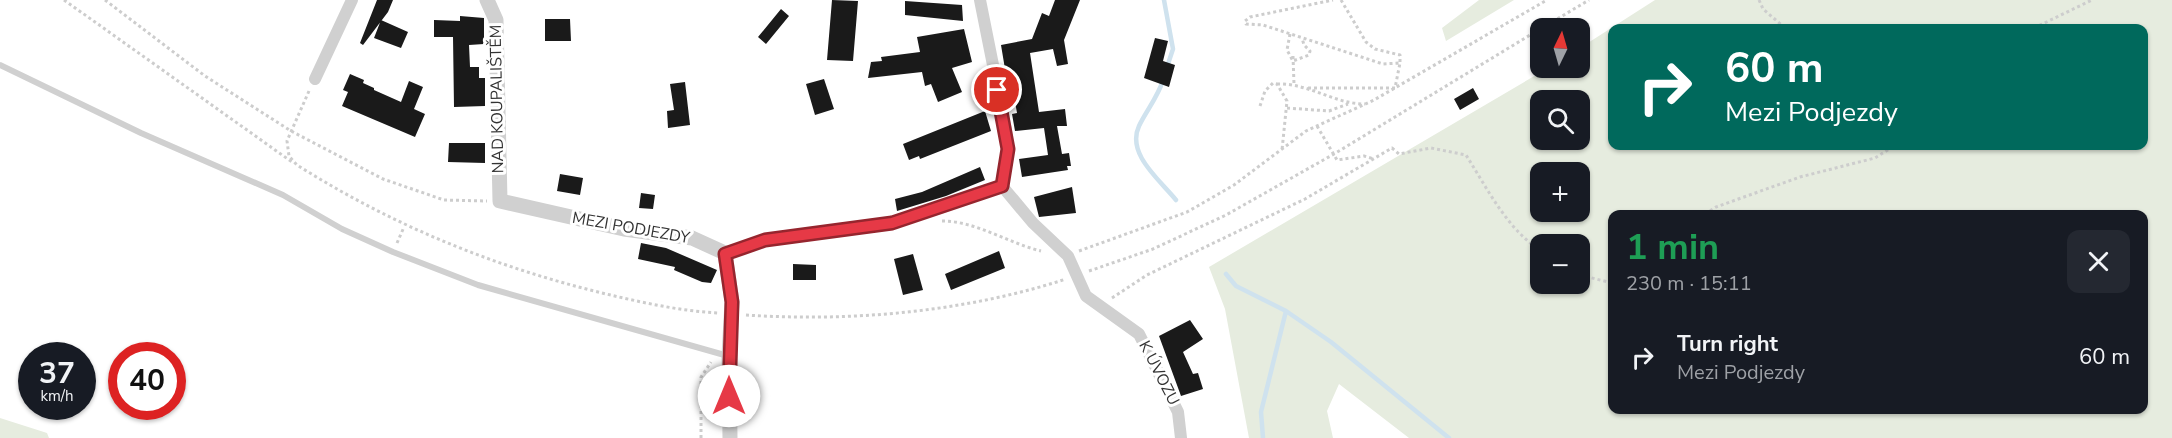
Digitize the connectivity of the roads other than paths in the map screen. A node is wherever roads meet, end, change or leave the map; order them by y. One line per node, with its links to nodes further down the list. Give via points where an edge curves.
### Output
1 (352, 0): 5 (street)
2 (487, 0): 7 (street, NAD KOUPALIŠTĚM, via 496,20)
3 (980, 0): 6 (street, via 1006,130 1008,149)
4 (0, 65): 9 (lane, via 283,195 342,229 393,252 478,285)
5 (315, 78)
6 (1002, 186): 8 (street, via 892,223 765,240); 11 (street, K ÚVOZU, via 1068,256 1086,296 1139,334 1178,412)
7 (500, 201): 8 (street, MEZI PODJEZDY, via 624,229 692,238)
8 (725, 254): 9 (street, via 732,302)
9 (725, 355): 10 (street)
10 (730, 438)
11 (1181, 438)

